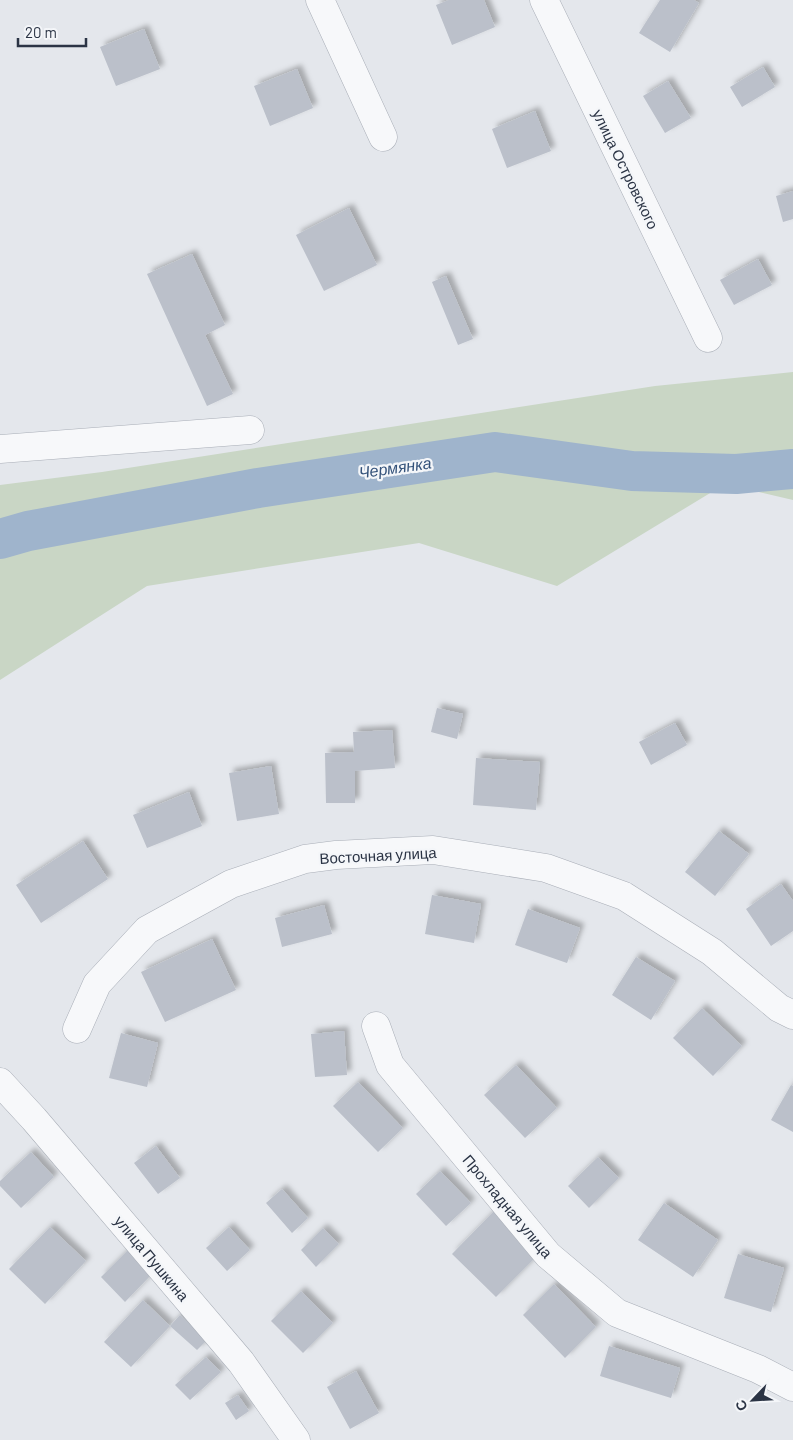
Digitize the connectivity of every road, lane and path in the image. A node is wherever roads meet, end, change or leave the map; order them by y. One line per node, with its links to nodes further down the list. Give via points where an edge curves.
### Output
1 (320, 0): 3 (street)
2 (544, 0): 4 (street, улица Островского)
3 (383, 136)
4 (708, 338)
5 (250, 430): 6 (street)
6 (0, 449)
7 (793, 1016): 9 (street, Восточная улица, via 712,952 624,896 546,868 433,850 305,859 232,884 146,930 97,984)
8 (376, 1026): 11 (street, Прохладная улица, via 390,1065 548,1255 617,1313 758,1369)
9 (77, 1029)
10 (0, 1082): 12 (street, улица Пушкина, via 241,1362)
11 (793, 1387)
12 (296, 1440)

